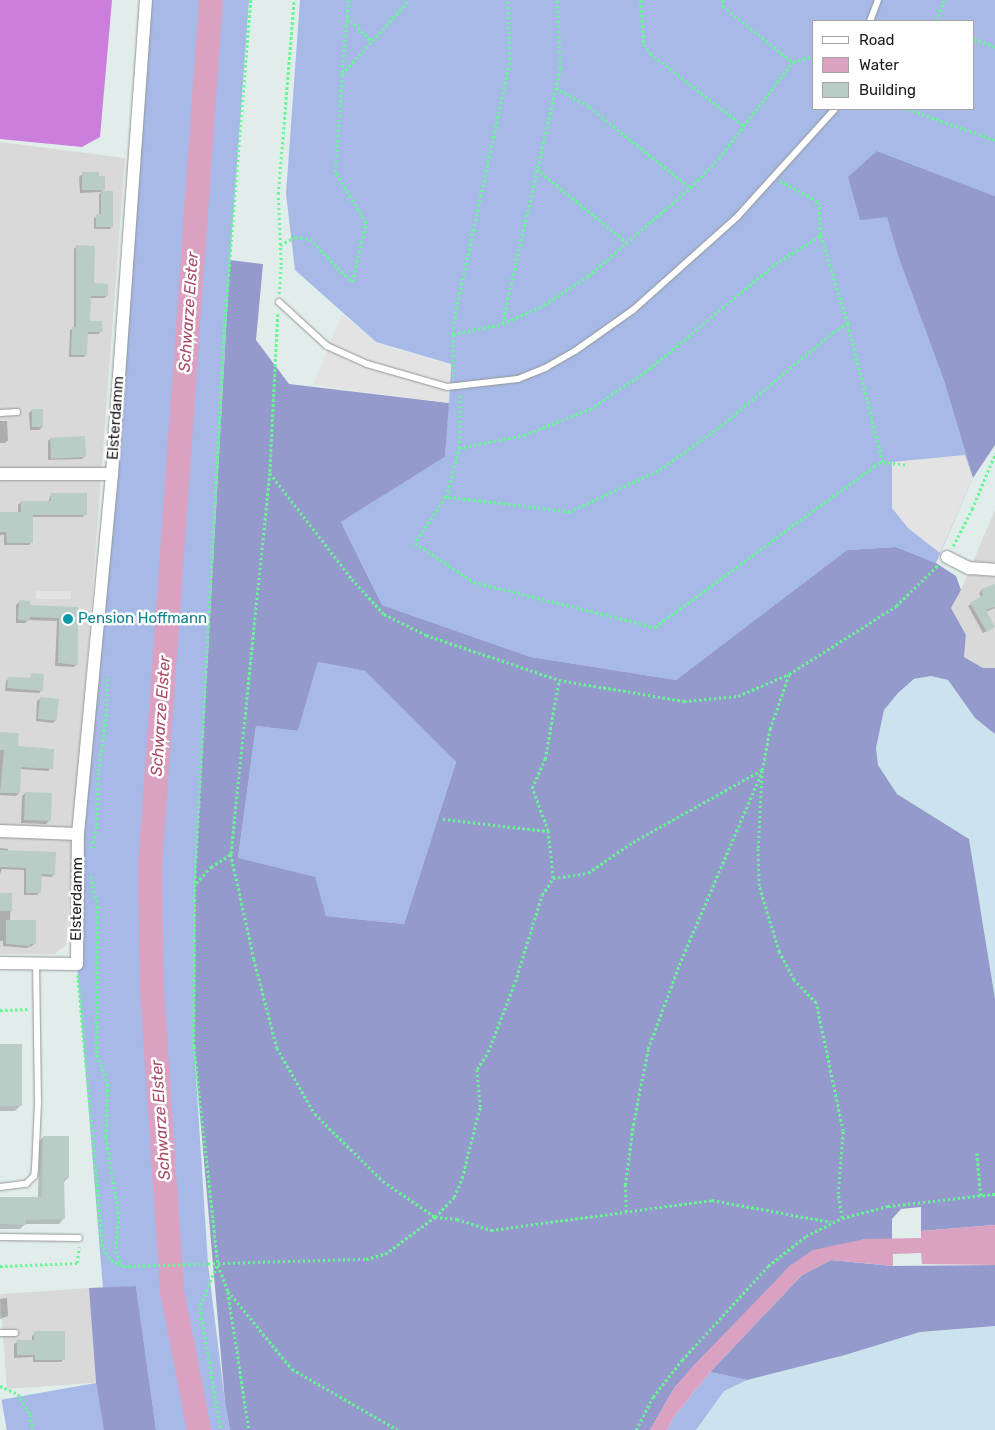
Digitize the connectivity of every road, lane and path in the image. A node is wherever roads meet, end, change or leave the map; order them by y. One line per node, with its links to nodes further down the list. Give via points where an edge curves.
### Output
1 (146, 0): 44 (street, Elsterdamm)
2 (251, 0): 61 (path, via 224,336)
3 (294, 0): 31 (path, via 278,194)
4 (348, 0): 12 (path)
5 (409, 0): 16 (path)
6 (507, 0): 35 (path, via 510,59)
7 (557, 0): 21 (path, via 560,68)
8 (642, 0): 24 (path, via 644,44 650,53)
9 (723, 0): 19 (path, via 723,6)
10 (878, 0): 13 (lane)
11 (944, 0): 14 (path)
12 (347, 17): 16 (path); 20 (path)
13 (870, 20)
14 (936, 20)
15 (975, 39): 17 (path)
16 (372, 41): 20 (path)
17 (995, 46)
18 (812, 57): 19 (path)
19 (793, 62): 24 (path)
20 (342, 74): 31 (path, via 335,172 366,224 352,282 310,239 295,237)
21 (556, 88): 26 (path); 28 (path, via 590,107)
22 (834, 110): 27 (lane)
23 (911, 110): 25 (path)
24 (744, 127): 28 (path)
25 (995, 140)
26 (537, 169): 30 (path); 33 (path)
27 (773, 175): 29 (path, via 819,202); 36 (lane, via 737,217 633,310 575,352 518,378)
28 (690, 188): 30 (path)
29 (820, 235): 34 (path); 39 (path, via 776,264 649,369 590,409 524,434)
30 (627, 242): 33 (path, via 588,276 544,306)
31 (280, 245): 32 (path)
32 (279, 302): 36 (lane, via 327,346 376,366 447,387); 45 (path)
33 (502, 324): 35 (path)
34 (848, 324): 41 (path); 46 (path, via 834,332 727,422 662,469 570,512)
35 (453, 334): 36 (path, via 452,375)
36 (460, 385): 39 (path)
37 (17, 412): 38 (lane)
38 (0, 413)
39 (459, 448): 46 (path)
40 (995, 454): 47 (path)
41 (883, 462): 42 (path); 46 (path, via 655,627 474,582 415,543)
42 (908, 465)
43 (0, 474): 44 (street)
44 (112, 474): 56 (street, Elsterdamm)
45 (270, 474): 51 (path, via 352,579 384,614 426,636); 58 (path)
46 (446, 497)
47 (947, 557): 48 (street, via 969,568); 50 (path, via 896,606)
48 (995, 570)
49 (107, 672): 57 (path, via 106,716 98,771 97,825)
50 (789, 674): 51 (path, via 738,696 684,701); 52 (path, via 770,729)
51 (560, 680): 55 (path, via 545,759 532,788)
52 (762, 770): 60 (path, via 633,842 588,873); 71 (path, via 679,965 648,1049 633,1125 625,1185); 73 (path, via 759,886 778,952 794,980 816,1003 843,1131 838,1194)
53 (443, 819): 55 (path)
54 (0, 831): 56 (street)
55 (548, 831): 60 (path)
56 (78, 834): 64 (street, Elsterdamm)
57 (90, 853)
58 (231, 854): 61 (path, via 211,867); 72 (path, via 277,1048 315,1114 383,1181)
59 (90, 871): 79 (path, via 98,906 97,1055 108,1084 106,1137 119,1216 116,1251)
60 (553, 878): 72 (path, via 542,895 515,982 488,1052 477,1069 480,1107 462,1178 454,1197)
61 (195, 884): 77 (path, via 194,1046)
62 (0, 963): 63 (street)
63 (36, 964): 64 (street); 65 (lane)
64 (77, 964): 79 (path, via 102,1248 111,1260)
65 (37, 1009): 66 (path); 68 (lane, via 38,1103 34,1176 26,1184)
66 (0, 1010)
67 (977, 1153): 70 (path)
68 (0, 1187)
69 (995, 1194): 70 (path)
70 (981, 1196): 73 (path, via 888,1206)
71 (626, 1212): 72 (path, via 491,1230 457,1219); 74 (path, via 712,1200)
72 (435, 1217): 77 (path, via 385,1254 366,1259)
73 (842, 1218): 74 (path)
74 (831, 1222): 88 (path, via 788,1249 745,1290 653,1397)
75 (0, 1237): 76 (lane)
76 (79, 1238): 78 (path, via 77,1263)
77 (218, 1265): 79 (path); 80 (path); 85 (path, via 200,1307)
78 (0, 1266)
79 (123, 1266)
80 (228, 1291): 86 (path); 87 (path, via 292,1369)
81 (0, 1333): 82 (lane)
82 (15, 1333)
83 (0, 1386): 84 (path, via 18,1394 30,1414)
84 (33, 1430)
85 (222, 1430)
86 (249, 1430)
87 (398, 1430)
88 (636, 1430)

